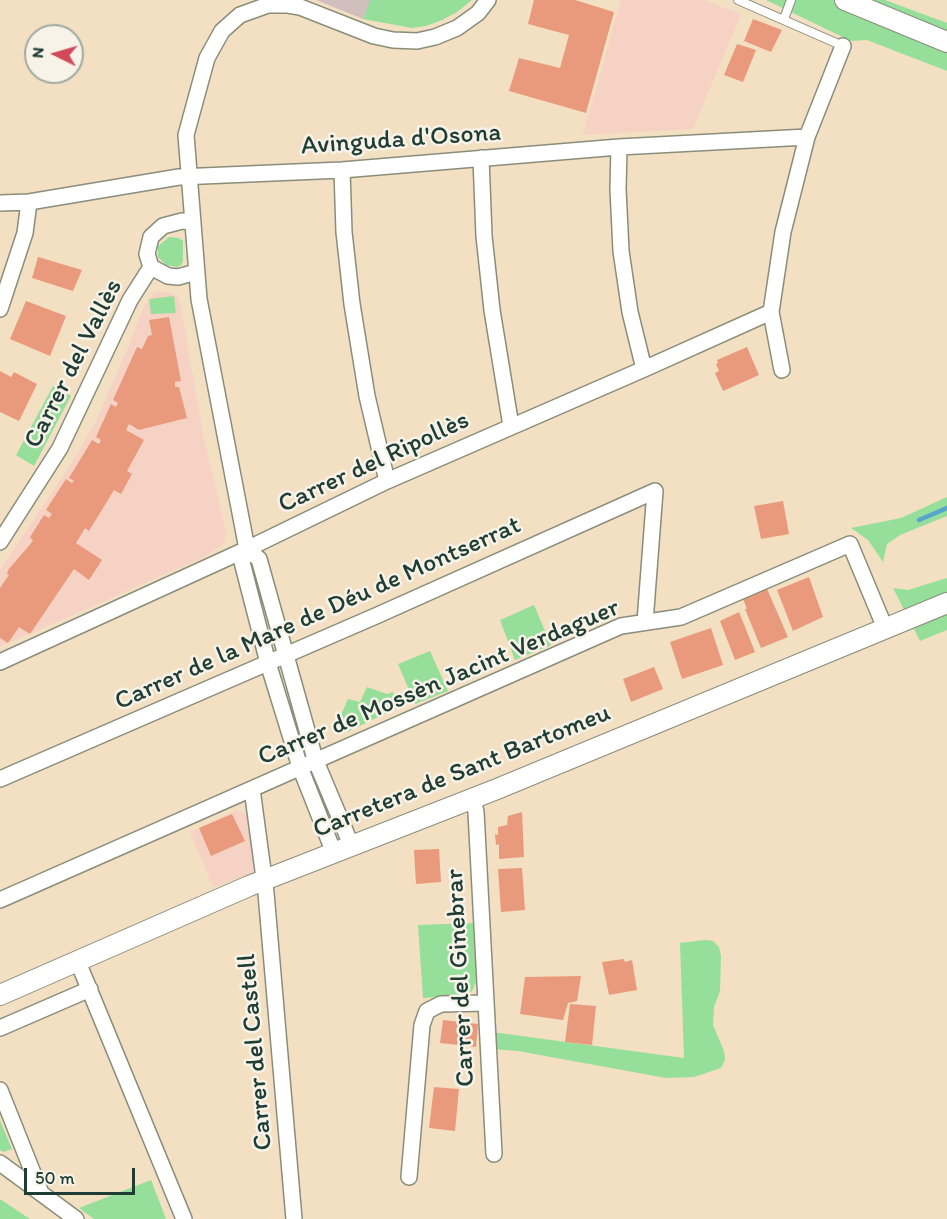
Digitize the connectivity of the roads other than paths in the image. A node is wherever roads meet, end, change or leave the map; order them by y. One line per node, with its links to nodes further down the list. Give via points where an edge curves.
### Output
1 (488, 0): 12 (street, via 457,28 417,41 374,36 288,5 268,5 240,15 215,40 201,76 186,135)
2 (738, 0): 5 (lane)
3 (791, 0): 5 (lane)
4 (845, 0): 6 (street)
5 (784, 19): 7 (lane)
6 (947, 42)
7 (843, 46): 8 (street)
8 (807, 137): 9 (street, Avinguda d'Osona); 19 (street, via 783,232)
9 (619, 147): 10 (street, Avinguda d'Osona); 20 (street, via 621,251)
10 (481, 158): 11 (street, Avinguda d'Osona); 22 (street, via 492,310)
11 (342, 170): 12 (street, Avinguda d'Osona); 23 (street, via 352,304 367,396)
12 (190, 177): 13 (street, Avinguda d'Osona); 15 (street)
13 (29, 202): 14 (street, Avinguda d'Osona); 18 (street, via 25,233)
14 (0, 203)
15 (192, 222): 16 (street, via 182,221 158,230 148,245); 17 (street)
16 (151, 267): 17 (street, via 168,276); 24 (street, Carrer del Vallès, via 130,300 60,448)
17 (196, 272): 25 (street)
18 (0, 309)
19 (771, 312): 20 (street, Carrer del Ripollès); 21 (street)
20 (644, 369): 22 (street, Carrer del Ripollès)
21 (782, 370)
22 (511, 426): 23 (street, Carrer del Ripollès)
23 (387, 481): 25 (street, Carrer del Ripollès)
24 (0, 542)
25 (247, 549): 29 (street, via 259,559); 30 (street, Carrer del Ripollès); 31 (street, via 242,562)
26 (947, 603): 28 (street, Carretera de Sant Bartomeu)
27 (645, 622): 28 (street, Carrer de Mossèn Jacint Verdaguer, via 681,616 850,544); 29 (street, Carrer de la Mare de Déu de Montserrat, via 655,491); 32 (street, Carrer de Mossèn Jacint Verdaguer, via 621,626)
28 (885, 628): 36 (street, Carretera de Sant Bartomeu)
29 (285, 654): 31 (street, Carrer de la Mare de Déu de Montserrat); 32 (street)
30 (0, 662)
31 (268, 663): 33 (street); 34 (street, Carrer de la Mare de Déu de Montserrat)
32 (315, 759): 33 (street, Carrer de Mossèn Jacint Verdaguer); 37 (street)
33 (300, 767): 35 (street, Carrer de Mossèn Jacint Verdaguer); 37 (street)
34 (0, 779)
35 (252, 789): 38 (street, Carrer del Castell); 39 (street, Carrer de Mossèn Jacint Verdaguer)
36 (473, 799): 37 (street, Carretera de Sant Bartomeu); 43 (street, Carrer del Ginebrar)
37 (343, 850): 38 (street, Carretera de Sant Bartomeu)
38 (265, 881): 40 (street, Carretera de Sant Bartomeu); 52 (street, Carrer del Castell)
39 (0, 900)
40 (78, 962): 41 (street); 42 (street, Carretera de Sant Bartomeu)
41 (90, 989): 44 (street); 51 (street)
42 (0, 995)
43 (486, 1003): 46 (street, Carrer del Ginebrar); 48 (street, via 441,1004 427,1011 422,1025)
44 (0, 1028)
45 (0, 1090): 49 (street)
46 (494, 1154)
47 (0, 1163): 49 (street)
48 (409, 1177)
49 (41, 1193): 50 (street)
50 (71, 1217)
51 (184, 1219)
52 (294, 1219)

